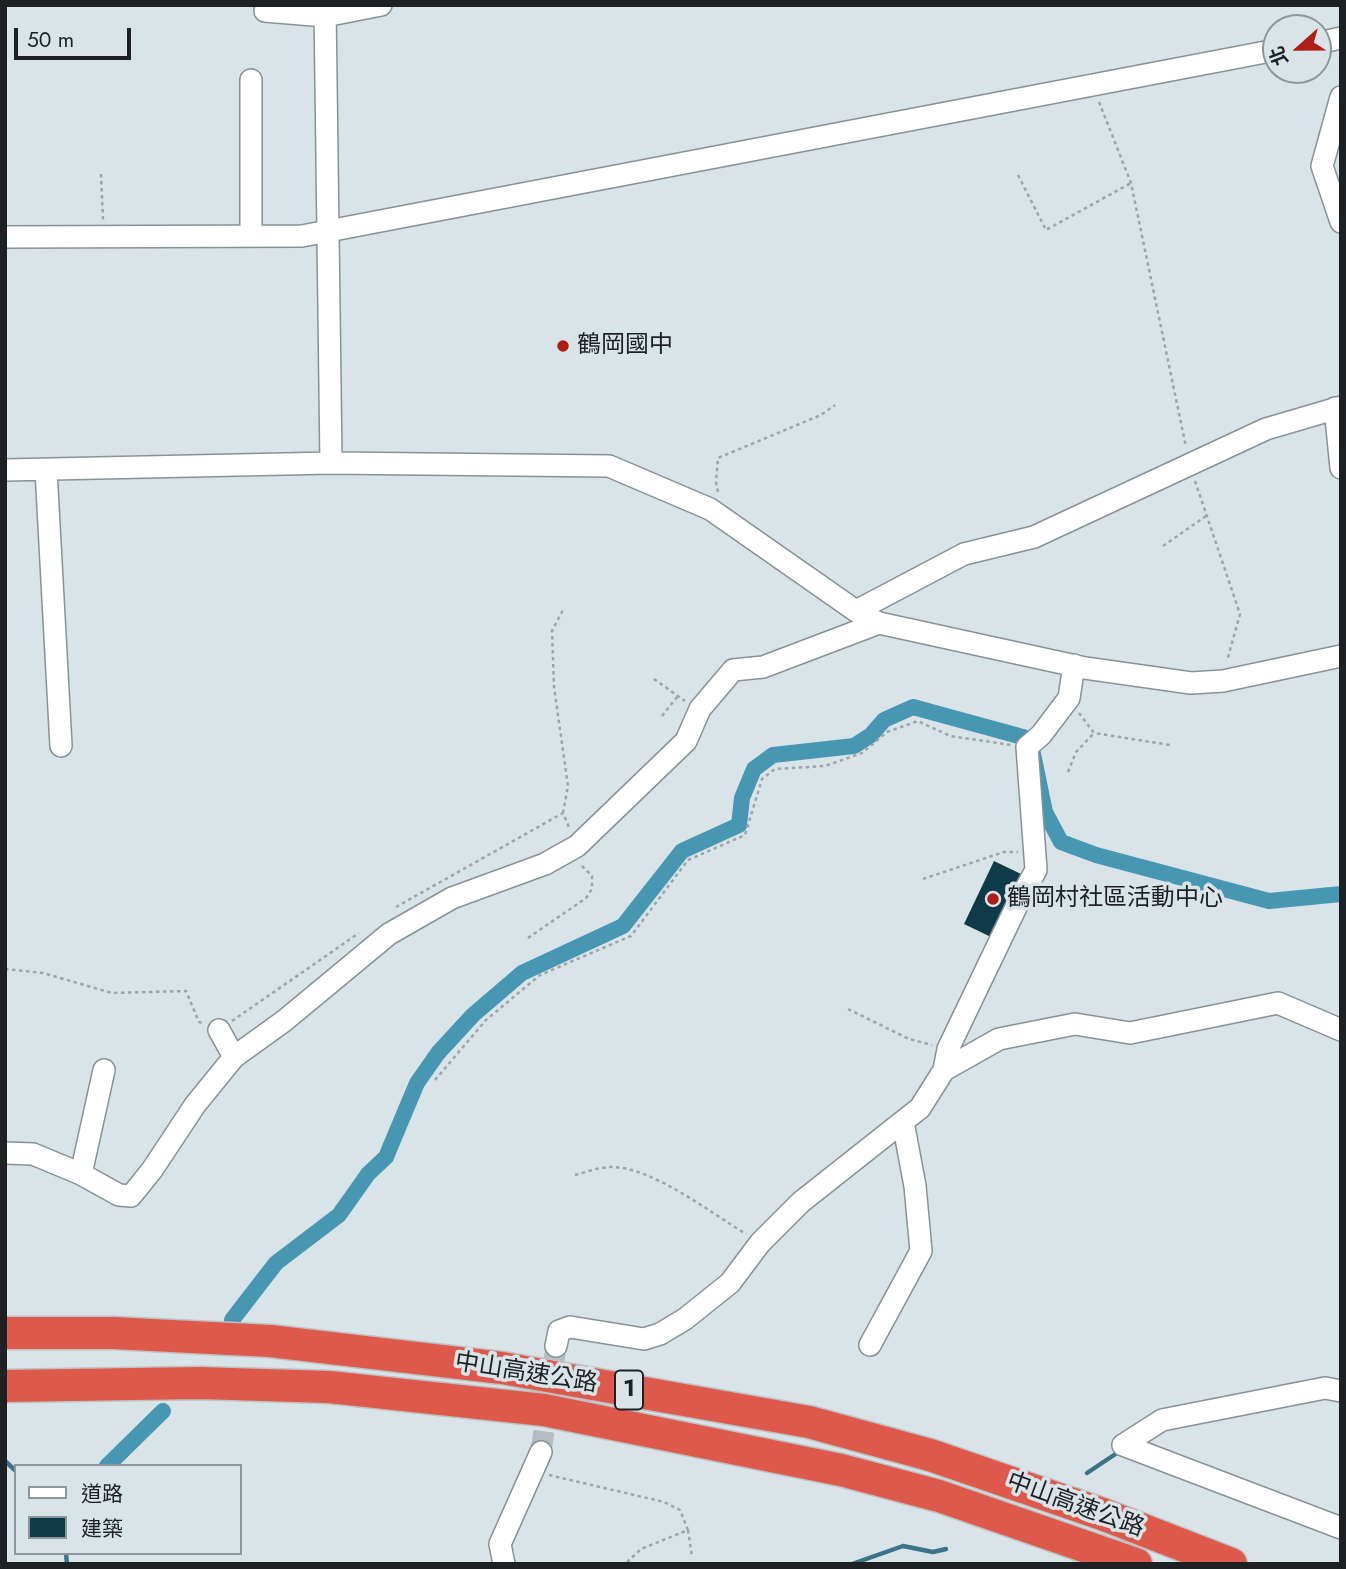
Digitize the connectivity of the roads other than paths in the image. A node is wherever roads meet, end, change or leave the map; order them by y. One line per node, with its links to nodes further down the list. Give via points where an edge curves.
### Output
1 (381, 5): 3 (street)
2 (265, 10): 3 (street)
3 (325, 11): 8 (street)
4 (1262, 53): 8 (street)
5 (251, 80): 9 (street)
6 (1341, 97): 7 (street, via 1322,166)
7 (1341, 222)
8 (328, 232): 9 (street); 12 (street)
9 (251, 236): 10 (street)
10 (5, 237)
11 (1338, 407): 13 (street); 16 (street, via 1266,429 1034,537 964,554)
12 (331, 463): 15 (street); 16 (street, via 609,466 710,509)
13 (1341, 468)
14 (5, 470): 15 (street)
15 (46, 470): 20 (street)
16 (856, 611): 17 (street)
17 (879, 623): 19 (street); 23 (street, via 763,667 733,670 700,709 686,741 573,848 545,864 452,898 389,934)
18 (1341, 656): 19 (street, via 1223,681 1191,683)
19 (1074, 665): 25 (street, via 1069,698 1027,747 1036,870 948,1049)
20 (61, 746)
21 (219, 1030): 23 (street)
22 (1341, 1030): 25 (street, via 1278,1003 1130,1033 1075,1024 999,1039)
23 (234, 1056): 28 (street, via 131,1196 119,1195)
24 (104, 1070): 28 (street)
25 (944, 1070): 26 (street, via 920,1108)
26 (903, 1122): 30 (street, via 921,1251); 31 (street, via 801,1202 730,1283 685,1319 644,1339 570,1327 559,1331)
27 (5, 1153): 28 (street, via 33,1154)
28 (81, 1174)
29 (5, 1333): 38 (highway, 中山高速公路 / 1, via 270,1341 502,1368 809,1422 930,1455)
30 (870, 1345)
31 (555, 1346)
32 (5, 1386): 37 (highway, 中山高速公路 / 1, via 199,1382 330,1387 544,1410 841,1470 939,1496)
33 (1341, 1391): 35 (street, via 1325,1388 1162,1420 1123,1445)
34 (537, 1462): 36 (street, via 500,1544)
35 (1341, 1528)
36 (505, 1564)
37 (1136, 1564)
38 (1231, 1564)

